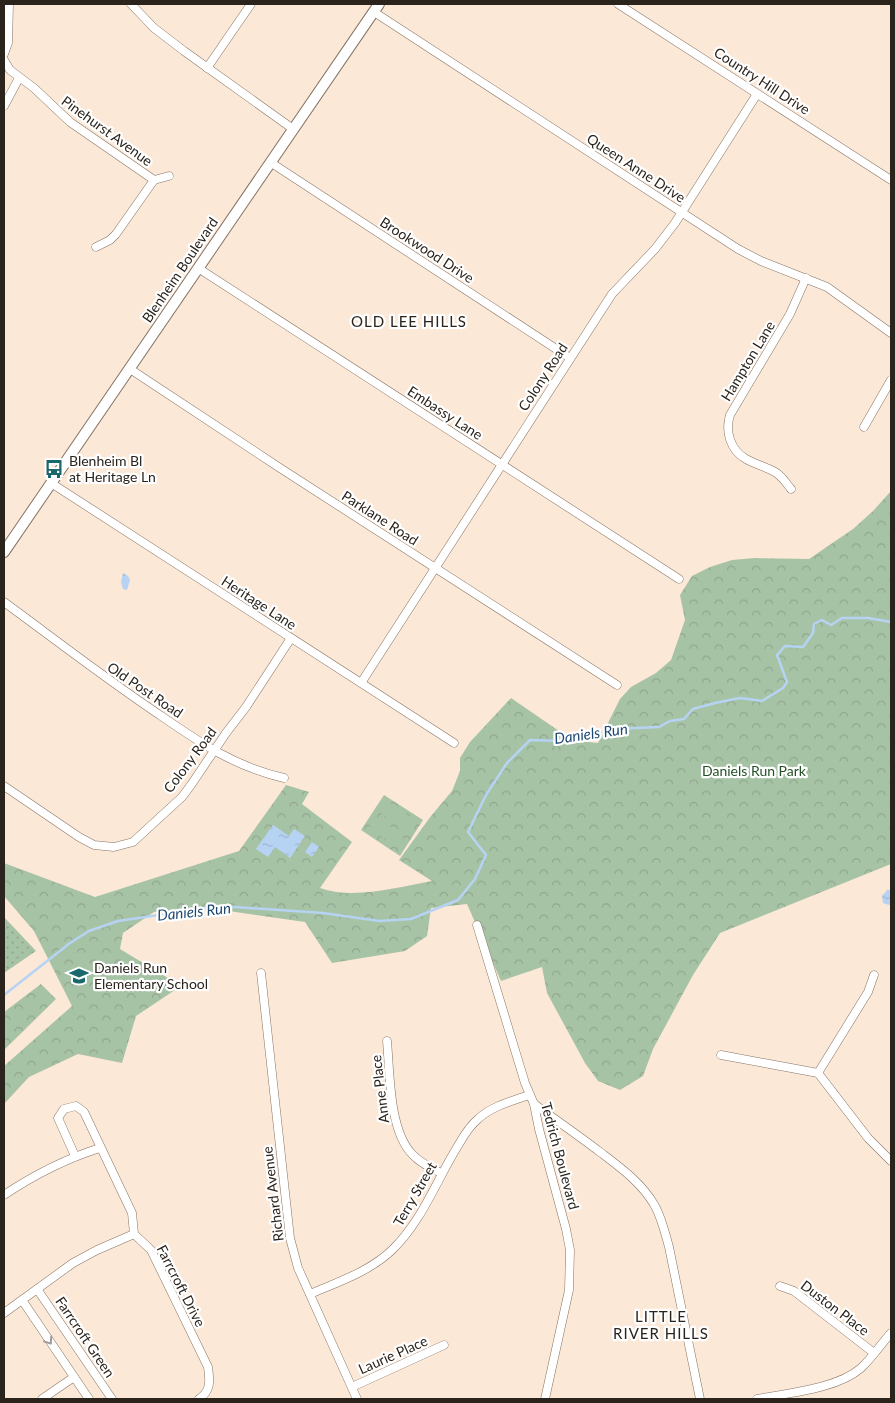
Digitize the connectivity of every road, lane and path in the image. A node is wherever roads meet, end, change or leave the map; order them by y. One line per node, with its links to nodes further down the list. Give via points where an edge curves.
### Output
1 (9, 4): 6 (street, via 8,42)
2 (131, 4): 8 (street, via 154,28)
3 (251, 4): 8 (street)
4 (618, 4): 10 (street, Country Hill Drive)
5 (376, 8): 12 (main road, Blenheim Boulevard); 17 (street, Queen Anne Drive)
6 (4, 54)
7 (4, 60): 9 (street, Pinehurst Avenue)
8 (208, 68): 12 (street)
9 (19, 78): 11 (street); 15 (street, Pinehurst Avenue, via 70,122)
10 (757, 94): 16 (street, Country Hill Drive); 17 (street, Colony Road)
11 (4, 106)
12 (293, 129): 13 (main road, Blenheim Boulevard)
13 (270, 162): 19 (main road, Blenheim Boulevard); 22 (street, Brookwood Drive)
14 (169, 176): 15 (street)
15 (154, 180): 18 (street, via 116,234)
16 (891, 180)
17 (681, 212): 20 (street, Queen Anne Drive, via 749,255); 22 (street, Colony Road, via 655,249 612,294)
18 (96, 247)
19 (198, 268): 23 (main road, Blenheim Boulevard); 26 (street, Embassy Lane)
20 (806, 278): 21 (street, Queen Anne Drive, via 835,292); 28 (street, Hampton Lane, via 790,314 730,415 728,427 731,443 738,454 773,471)
21 (891, 333)
22 (570, 358): 26 (street, Colony Road)
23 (130, 369): 27 (main road, Blenheim Boulevard); 30 (street, Parklane Road)
24 (891, 380): 25 (street)
25 (864, 427)
26 (502, 465): 30 (street, Colony Road); 31 (street, Embassy Lane)
27 (52, 483): 29 (main road, Blenheim Boulevard); 33 (street, Heritage Lane)
28 (791, 489)
29 (4, 552)
30 (435, 568): 34 (street, Colony Road); 35 (street, Parklane Road)
31 (679, 579)
32 (4, 602): 37 (street, Old Post Road, via 94,670)
33 (291, 638): 34 (street, Heritage Lane); 37 (street, Colony Road)
34 (361, 683): 36 (street, Heritage Lane)
35 (617, 686)
36 (454, 743)
37 (214, 751): 38 (street, Old Post Road, via 234,762); 39 (street, Colony Road, via 182,796 139,837 114,847 94,845 84,840)
38 (284, 778)
39 (4, 786)
40 (477, 926): 46 (street, Tedrich Boulevard)
41 (261, 973): 56 (street, Richard Avenue, via 290,1238 298,1268)
42 (874, 975): 45 (street, via 868,992)
43 (387, 1042): 51 (street, Anne Place, via 398,1132 413,1155)
44 (721, 1055): 45 (street)
45 (818, 1073): 50 (street, via 868,1138)
46 (529, 1095): 47 (street, Tedrich Boulevard); 51 (street, Terry Street, via 497,1107 478,1119)
47 (534, 1104): 69 (street, Tedrich Boulevard, via 570,1250 569,1290); 70 (street, via 621,1168 643,1188 656,1207 669,1247)
48 (100, 1148): 49 (street); 49 (street, via 84,1112 76,1106 64,1109 58,1118); 53 (street, via 132,1214)
49 (75, 1156): 52 (street)
50 (891, 1161)
51 (441, 1173): 56 (street, Terry Street, via 417,1218 393,1250 369,1267)
52 (4, 1195)
53 (134, 1234): 55 (street, via 81,1259); 67 (street, Farrcroft Drive, via 150,1250 208,1367 210,1383)
54 (780, 1286): 61 (street, Duston Place, via 794,1290)
55 (37, 1289): 57 (street); 66 (street, Farrcroft Green)
56 (310, 1294): 63 (street, Richard Avenue)
57 (22, 1300): 58 (street); 62 (street, one-way to 62)
58 (4, 1313)
59 (891, 1332): 61 (street)
60 (444, 1346): 63 (street, Laurie Place)
61 (874, 1353): 71 (street, via 860,1369 842,1380)
62 (74, 1378): 64 (street); 65 (street)
63 (352, 1387): 68 (street, Richard Avenue)
64 (42, 1399)
65 (89, 1399)
66 (112, 1399)
67 (199, 1399)
68 (358, 1399)
69 (545, 1399)
70 (700, 1399)
71 (757, 1399)

